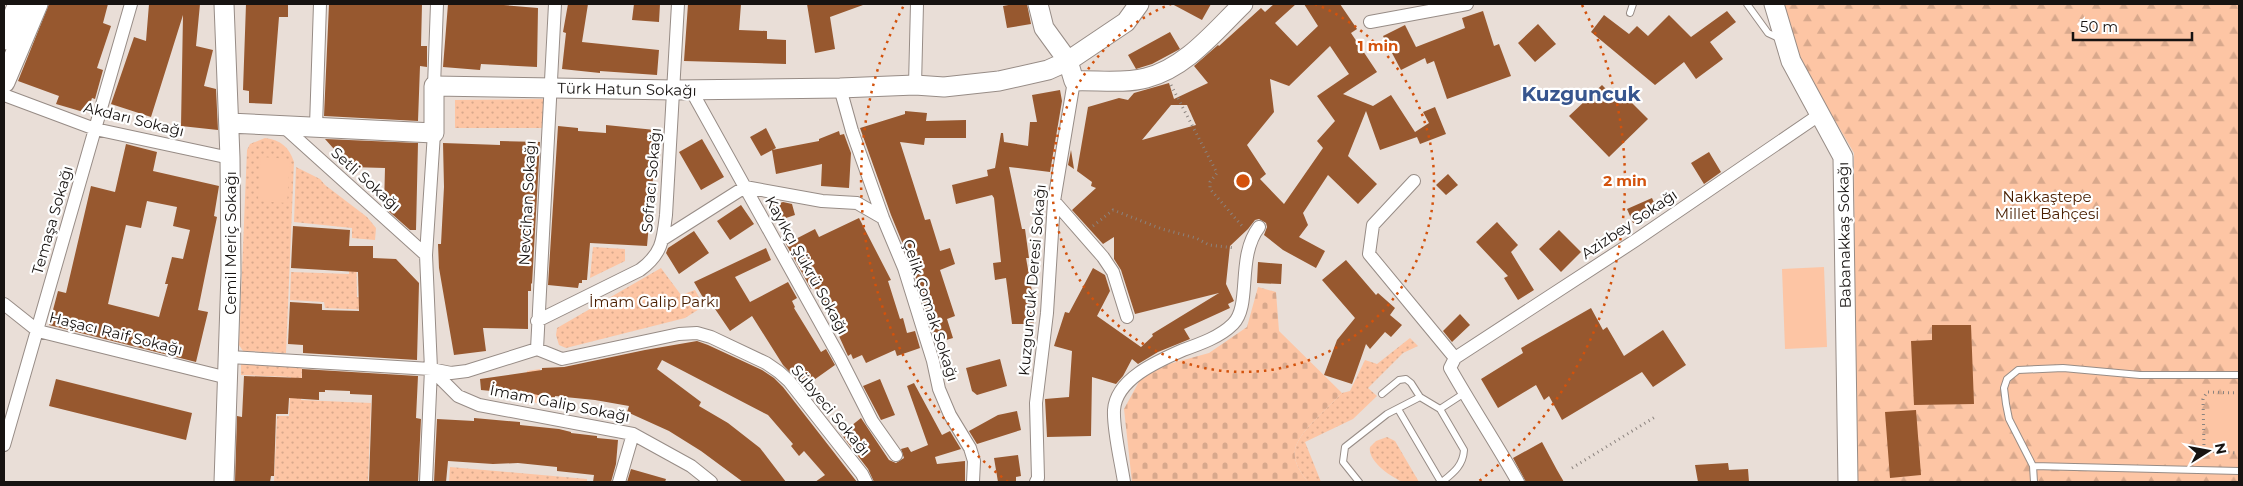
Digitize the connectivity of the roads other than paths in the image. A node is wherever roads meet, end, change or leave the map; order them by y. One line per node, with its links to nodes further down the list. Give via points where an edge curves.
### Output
1 (19, 4): 19 (main road)
2 (37, 4): 23 (main road)
3 (131, 4): 34 (street, Temaşa Sokağı)
4 (224, 4): 31 (street, Cemil Meriç Sokağı)
5 (320, 4): 32 (street)
6 (437, 4): 25 (street)
7 (555, 4): 26 (street, Nevcihan Sokağı)
8 (678, 4): 28 (street, Sofracı Sokağı)
9 (918, 4): 24 (street)
10 (1038, 4): 21 (street, via 1044,28)
11 (1139, 4): 21 (street, Türk Hatun Sokağı, via 1126,22)
12 (1242, 4): 22 (street, via 1184,59 1164,71 1147,78)
13 (1467, 4): 18 (street)
14 (1633, 4): 17 (lane)
15 (1746, 4): 20 (lane, via 1768,33)
16 (1774, 4): 20 (street, Babanakkaş Sokağı)
17 (1630, 13)
18 (1370, 22)
19 (4, 39)
20 (1784, 40): 30 (street, Babanakkaş Sokağı, via 1790,61)
21 (1068, 61): 22 (street); 24 (street, Türk Hatun Sokağı, via 1048,70 999,81 944,88)
22 (1074, 81): 39 (street, Kuzguncuk Deresi Sokağı)
23 (4, 82)
24 (915, 85): 27 (street, Türk Hatun Sokağı)
25 (434, 86): 26 (street, Türk Hatun Sokağı); 35 (street)
26 (550, 88): 28 (street, Türk Hatun Sokağı); 46 (street, Nevcihan Sokağı)
27 (840, 88): 28 (street, Türk Hatun Sokağı); 40 (street, Çelik Çomak Sokağı)
28 (683, 90): 38 (street, Kayıkçı Şükrü Sokağı); 42 (street, Sofracı Sokağı)
29 (4, 95): 34 (street, Akdarı Sokağı)
30 (1819, 114): 50 (street, Azizbey Sokağı, via 1636,240); 75 (street, Babanakkaş Sokağı, via 1843,157)
31 (229, 123): 33 (street); 36 (street, Cemil Meriç Sokağı)
32 (316, 126): 33 (street); 35 (street)
33 (284, 127): 43 (street, Setli Sokağı)
34 (95, 129): 36 (street, Akdarı Sokağı); 47 (street, Temaşa Sokağı)
35 (434, 133): 43 (street)
36 (230, 158): 49 (street, Cemil Meriç Sokağı)
37 (1414, 180): 50 (street, via 1373,225 1369,254)
38 (745, 187): 40 (street, via 822,201 857,203); 42 (street); 61 (street, Kayıkçı Şükrü Sokağı, via 872,420)
39 (1054, 201): 45 (street, via 1113,272); 70 (street, Kuzguncuk Deresi Sokağı, via 1036,403)
40 (882, 218): 69 (street, Çelik Çomak Sokağı, via 904,268 939,389 970,448 974,461)
41 (1253, 237): 71 (street, via 1244,276 1242,310 1234,323 1210,339 1138,374 1120,392 1114,410)
42 (663, 238): 46 (street, Sofracı Sokağı, via 652,261 640,270)
43 (426, 255): 51 (street)
44 (4, 304): 47 (street, Haşacı Raif Sokağı)
45 (1127, 317)
46 (537, 321): 48 (street)
47 (38, 330): 53 (street, Haşacı Raif Sokağı); 60 (street, Temaşa Sokağı)
48 (537, 349): 51 (street, via 467,371 451,373); 68 (street, Sübyeci Sokağı, via 562,358 679,334 697,333 711,337 766,363 790,381)
49 (229, 357): 51 (street); 53 (street, Cemil Meriç Sokağı)
50 (1455, 358): 55 (street, via 1450,368)
51 (431, 369): 59 (street, İmam Galip Sokağı, via 458,396 479,405); 65 (street)
52 (2239, 375): 62 (lane, via 2140,375 2063,368 2018,370 2007,379 2004,388 2006,404)
53 (228, 378): 64 (street, Cemil Meriç Sokağı)
54 (1382, 394): 56 (lane, via 1399,380 1406,379)
55 (1463, 394): 58 (lane); 74 (street)
56 (1420, 397): 57 (lane); 58 (lane)
57 (1398, 409): 72 (lane, via 1345,447 1343,462); 73 (lane)
58 (1440, 409): 73 (lane, via 1464,450 1459,467)
59 (633, 434): 66 (street); 67 (street, İmam Galip Sokağı, via 691,466)
60 (4, 445)
61 (896, 455)
62 (2033, 466): 63 (lane); 76 (lane)
63 (2239, 471)
64 (224, 482)
65 (426, 482)
66 (619, 482)
67 (711, 482)
68 (866, 482)
69 (973, 482)
70 (1036, 482)
71 (1124, 482)
72 (1359, 482)
73 (1442, 482)
74 (1518, 482)
75 (1848, 482)
76 (2034, 482)

